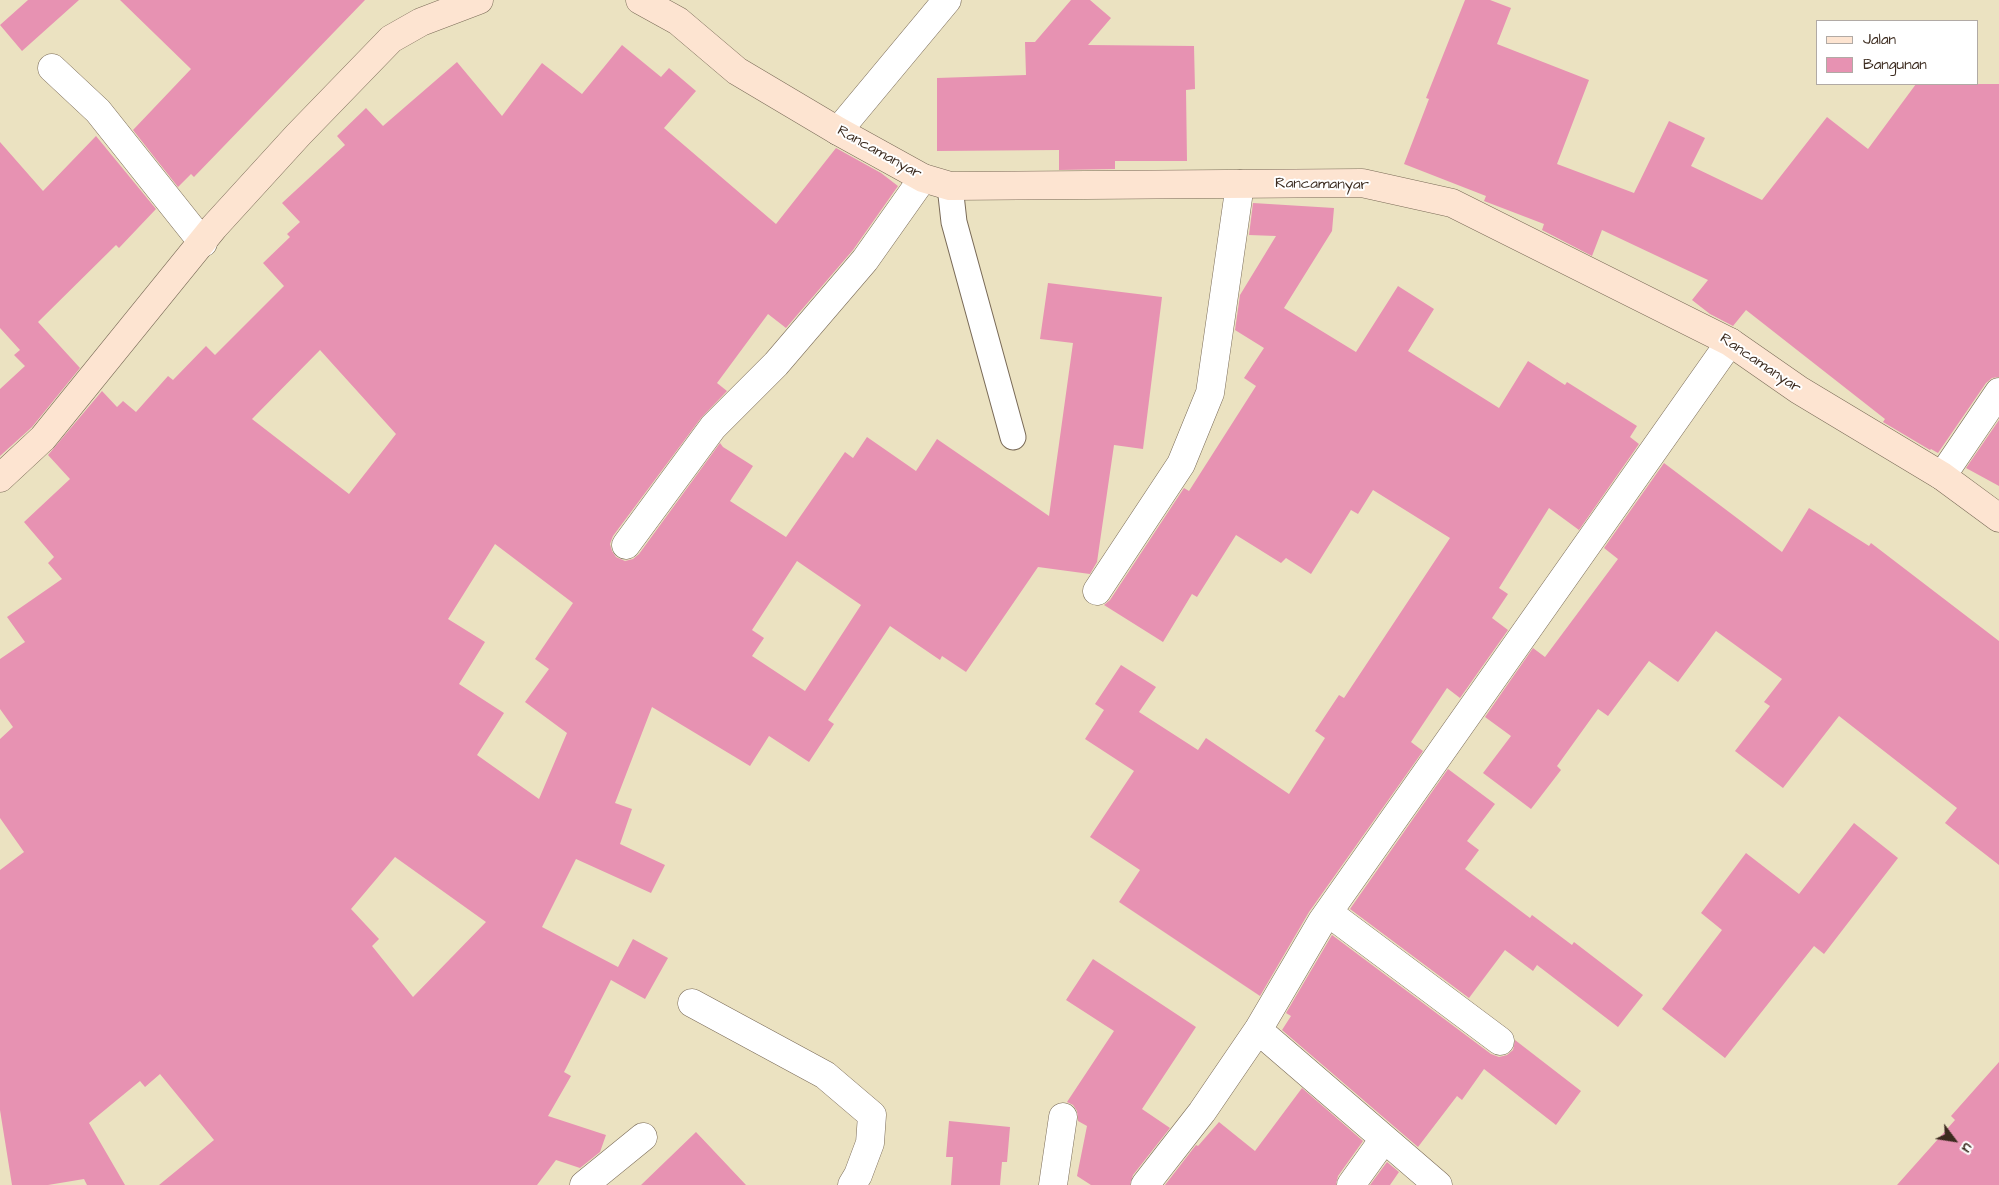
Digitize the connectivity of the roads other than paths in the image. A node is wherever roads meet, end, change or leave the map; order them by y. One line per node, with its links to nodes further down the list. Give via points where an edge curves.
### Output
1 (479, 0): 9 (street, via 421,22 392,39 298,135)
2 (640, 0): 5 (street, Rancamanyar, via 678,21 737,71)
3 (947, 0): 5 (street)
4 (52, 68): 9 (street, via 98,111)
5 (838, 131): 6 (street, Rancamanyar)
6 (923, 178): 8 (street, Rancamanyar); 16 (street, via 865,260 776,364 713,427)
7 (1240, 184): 8 (street, Rancamanyar); 10 (street, Rancamanyar, via 1362,183 1452,203); 17 (street, via 1210,393 1181,464)
8 (950, 186): 12 (lane, via 954,222)
9 (203, 243): 13 (street, via 43,438)
10 (1730, 342): 14 (street, Rancamanyar, via 1799,390); 18 (street)
11 (1999, 392): 14 (street)
12 (1013, 437)
13 (1, 474)
14 (1942, 476): 15 (street, Rancamanyar)
15 (1999, 518)
16 (626, 545)
17 (1097, 591)
18 (1329, 913): 20 (street); 21 (street)
19 (692, 1003): 26 (street, via 825,1075 872,1114 870,1143)
20 (1258, 1030): 24 (street); 28 (street, via 1202,1112)
21 (1500, 1041)
22 (1063, 1117): 27 (street)
23 (643, 1137): 25 (street)
24 (1384, 1139): 29 (street); 30 (street)
25 (584, 1185)
26 (852, 1185)
27 (1053, 1185)
28 (1145, 1185)
29 (1351, 1185)
30 (1438, 1185)

